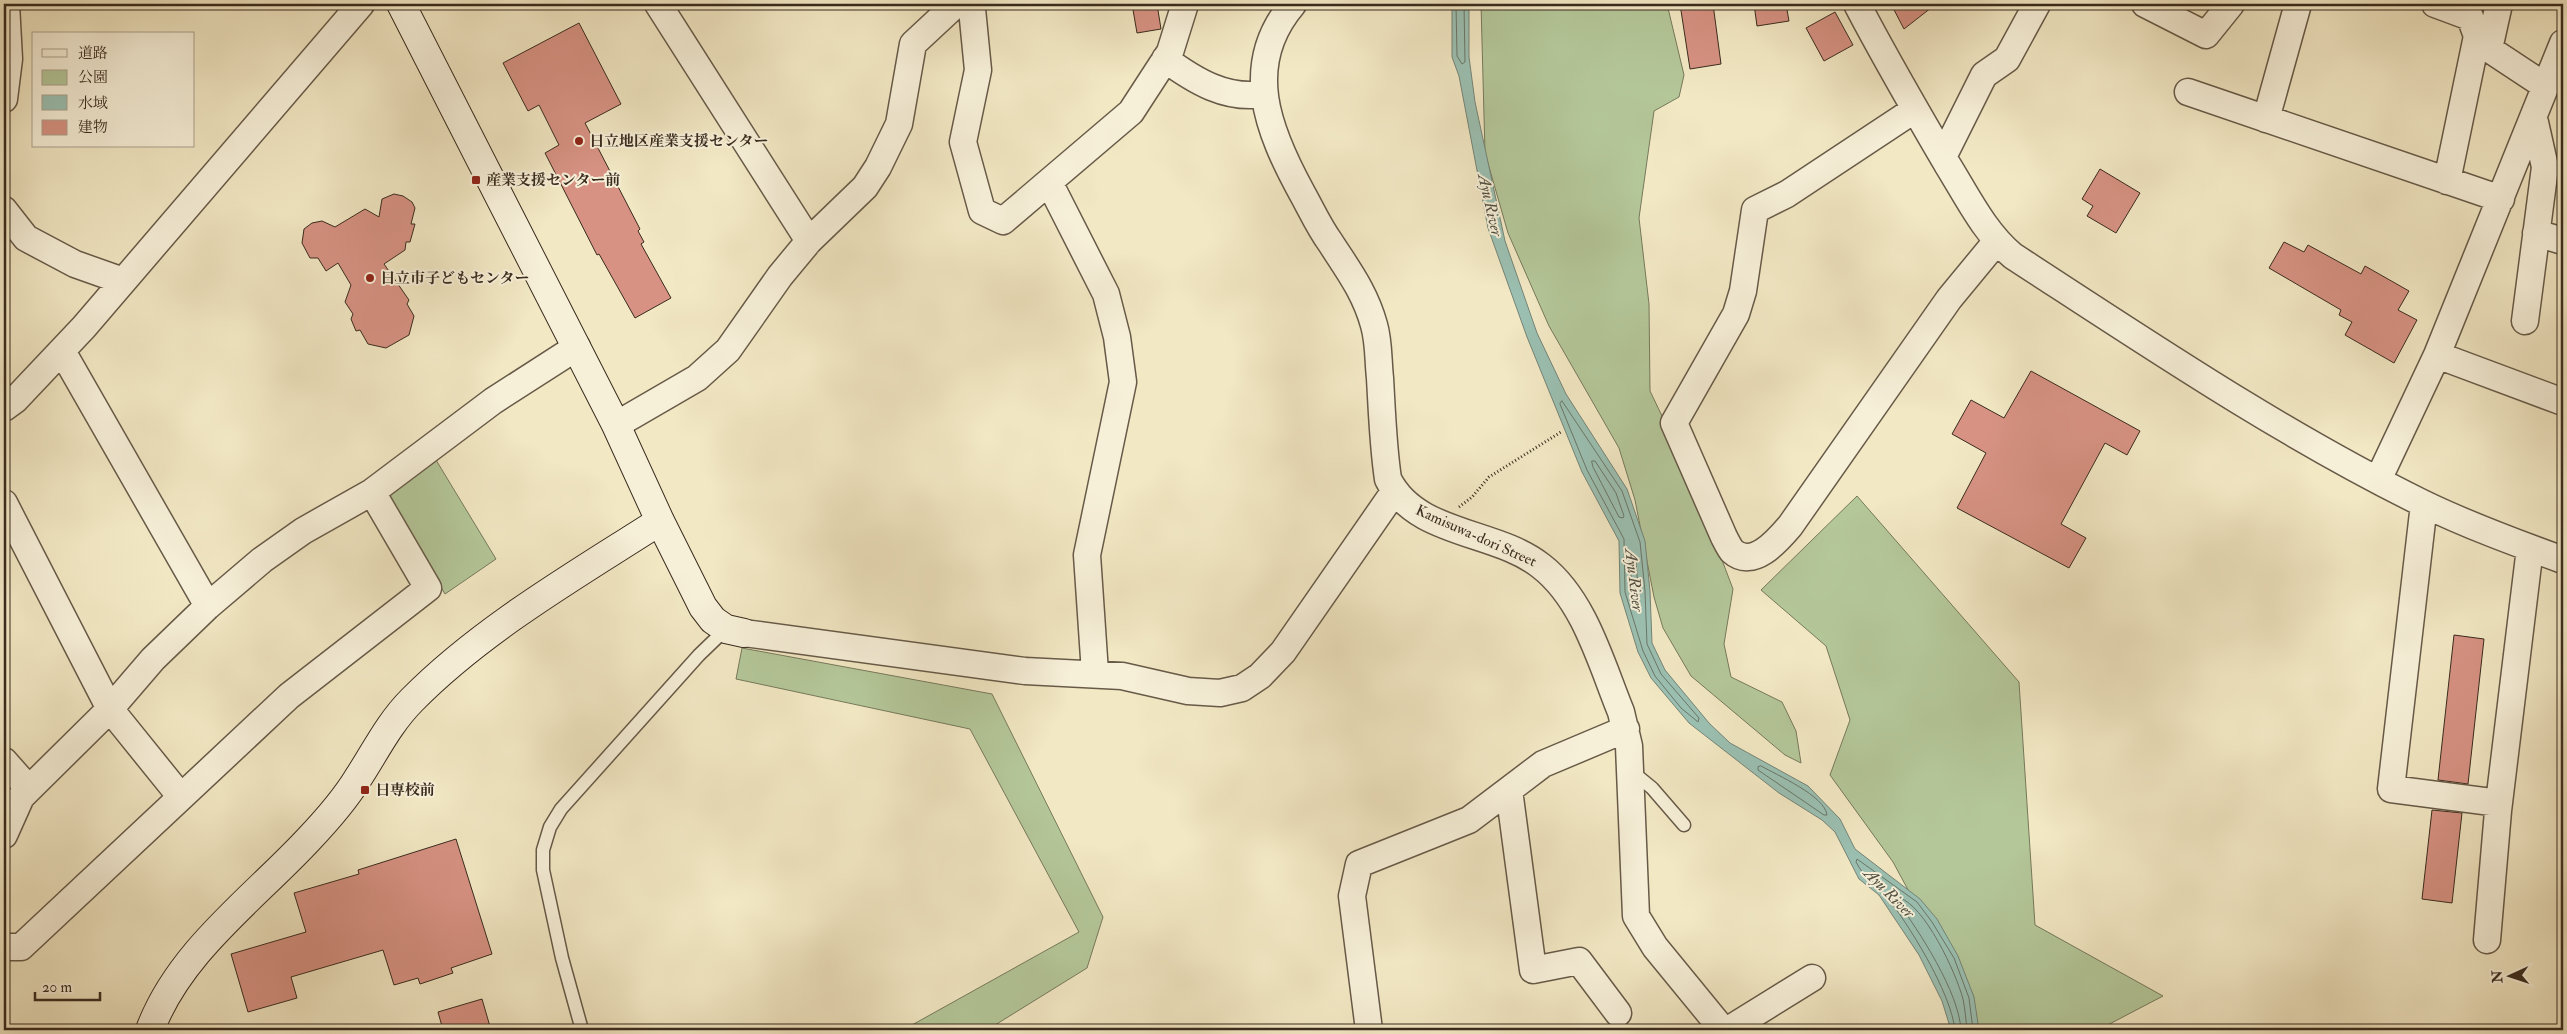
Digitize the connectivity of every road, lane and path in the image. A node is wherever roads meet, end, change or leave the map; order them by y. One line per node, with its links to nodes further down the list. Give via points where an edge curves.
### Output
1 (6, 4): 22 (street, via 9,59)
2 (360, 4): 35 (street)
3 (401, 4): 37 (street)
4 (658, 4): 32 (street)
5 (956, 4): 32 (street, via 913,44 899,124 878,167 865,187)
6 (967, 4): 28 (street, via 972,9 978,70 963,142 982,211 1003,221)
7 (1185, 4): 18 (street)
8 (1293, 4): 21 (street, via 1270,43 1264,71)
9 (1857, 4): 23 (street)
10 (2038, 4): 26 (street, via 2007,60 1984,75)
11 (2145, 4): 12 (street, via 2206,35)
12 (2231, 4)
13 (2298, 4): 25 (street)
14 (2435, 4): 17 (street, via 2470,17)
15 (2500, 4): 17 (street)
16 (2563, 44): 19 (street)
17 (2482, 45): 19 (street); 27 (street)
18 (1165, 59): 21 (street, via 1193,80 1222,92 1247,96); 28 (street, via 1131,112)
19 (2552, 83): 24 (street)
20 (2188, 92): 25 (street)
21 (1264, 94): 46 (street, via 1276,142 1328,241 1361,289 1374,326 1385,457 1388,480)
22 (4, 99)
23 (1914, 110): 26 (street); 34 (street, via 1787,194 1755,210 1743,290 1736,314 1674,422 1732,551 1742,556 1769,550 1790,526 1949,299)
24 (2534, 118): 29 (street); 31 (street, via 2545,167)
25 (2266, 119): 27 (street)
26 (1943, 157): 34 (street)
27 (2446, 181): 29 (street)
28 (1049, 182): 55 (street, via 1106,294 1117,337 1123,382 1087,555)
29 (2501, 199): 39 (street)
30 (4, 210): 35 (street, via 26,238 74,264)
31 (2536, 233): 33 (street); 36 (street)
32 (809, 241): 42 (street, via 728,350 698,378)
33 (2563, 241)
34 (1996, 242): 44 (street, via 2175,361 2347,465)
35 (123, 281): 38 (street)
36 (2525, 322)
37 (577, 347): 42 (street); 45 (street, via 493,401)
38 (62, 351): 41 (street); 53 (street)
39 (2437, 355): 40 (street); 44 (street)
40 (2563, 402)
41 (4, 408)
42 (616, 425): 49 (street)
43 (1561, 432): 50 (path, via 1489,477 1456,510)
44 (2378, 480): 48 (street)
45 (372, 492): 53 (street, via 303,531 262,560); 62 (street, via 428,588 289,696)
46 (1394, 492): 50 (street, Kamisuwa-dori Street, via 1424,515); 55 (street, via 1283,652 1260,676 1242,688 1220,693 1188,691)
47 (4, 504): 56 (street)
48 (2424, 504): 51 (street); 63 (street, via 2391,789)
49 (660, 520): 54 (street, via 703,606 713,620); 70 (street, via 529,606 455,661 412,700 393,722 340,805 308,841 239,907 179,974 158,1008)
50 (1452, 527): 57 (street, Kamisuwa-dori Street, via 1517,551 1557,580 1581,616)
51 (2530, 548): 52 (street); 63 (street)
52 (2563, 560)
53 (208, 606): 56 (street, via 153,659)
54 (735, 631): 55 (street, via 1025,671); 71 (lane, via 699,655 561,809 550,827 543,850 543,870)
55 (1095, 673)
56 (110, 709): 60 (street); 62 (street)
57 (1626, 729): 59 (street, Kamisuwa-dori Street); 61 (street, via 1543,764)
58 (4, 762): 60 (street)
59 (1630, 770): 64 (lane, via 1652,788); 73 (street, Kamisuwa-dori Street, via 1636,916 1655,947)
60 (29, 790): 65 (street, via 21,797)
61 (1509, 790): 69 (street, via 1533,970 1579,961); 72 (street, via 1469,820 1359,864 1352,896)
62 (181, 797): 67 (street, via 20,947)
63 (2499, 803): 66 (street)
64 (1684, 825)
65 (4, 836)
66 (2487, 940)
67 (4, 947)
68 (1812, 978): 74 (street)
69 (1618, 1013)
70 (150, 1030)
71 (582, 1030)
72 (1369, 1030)
73 (1723, 1030)
74 (1728, 1030)

